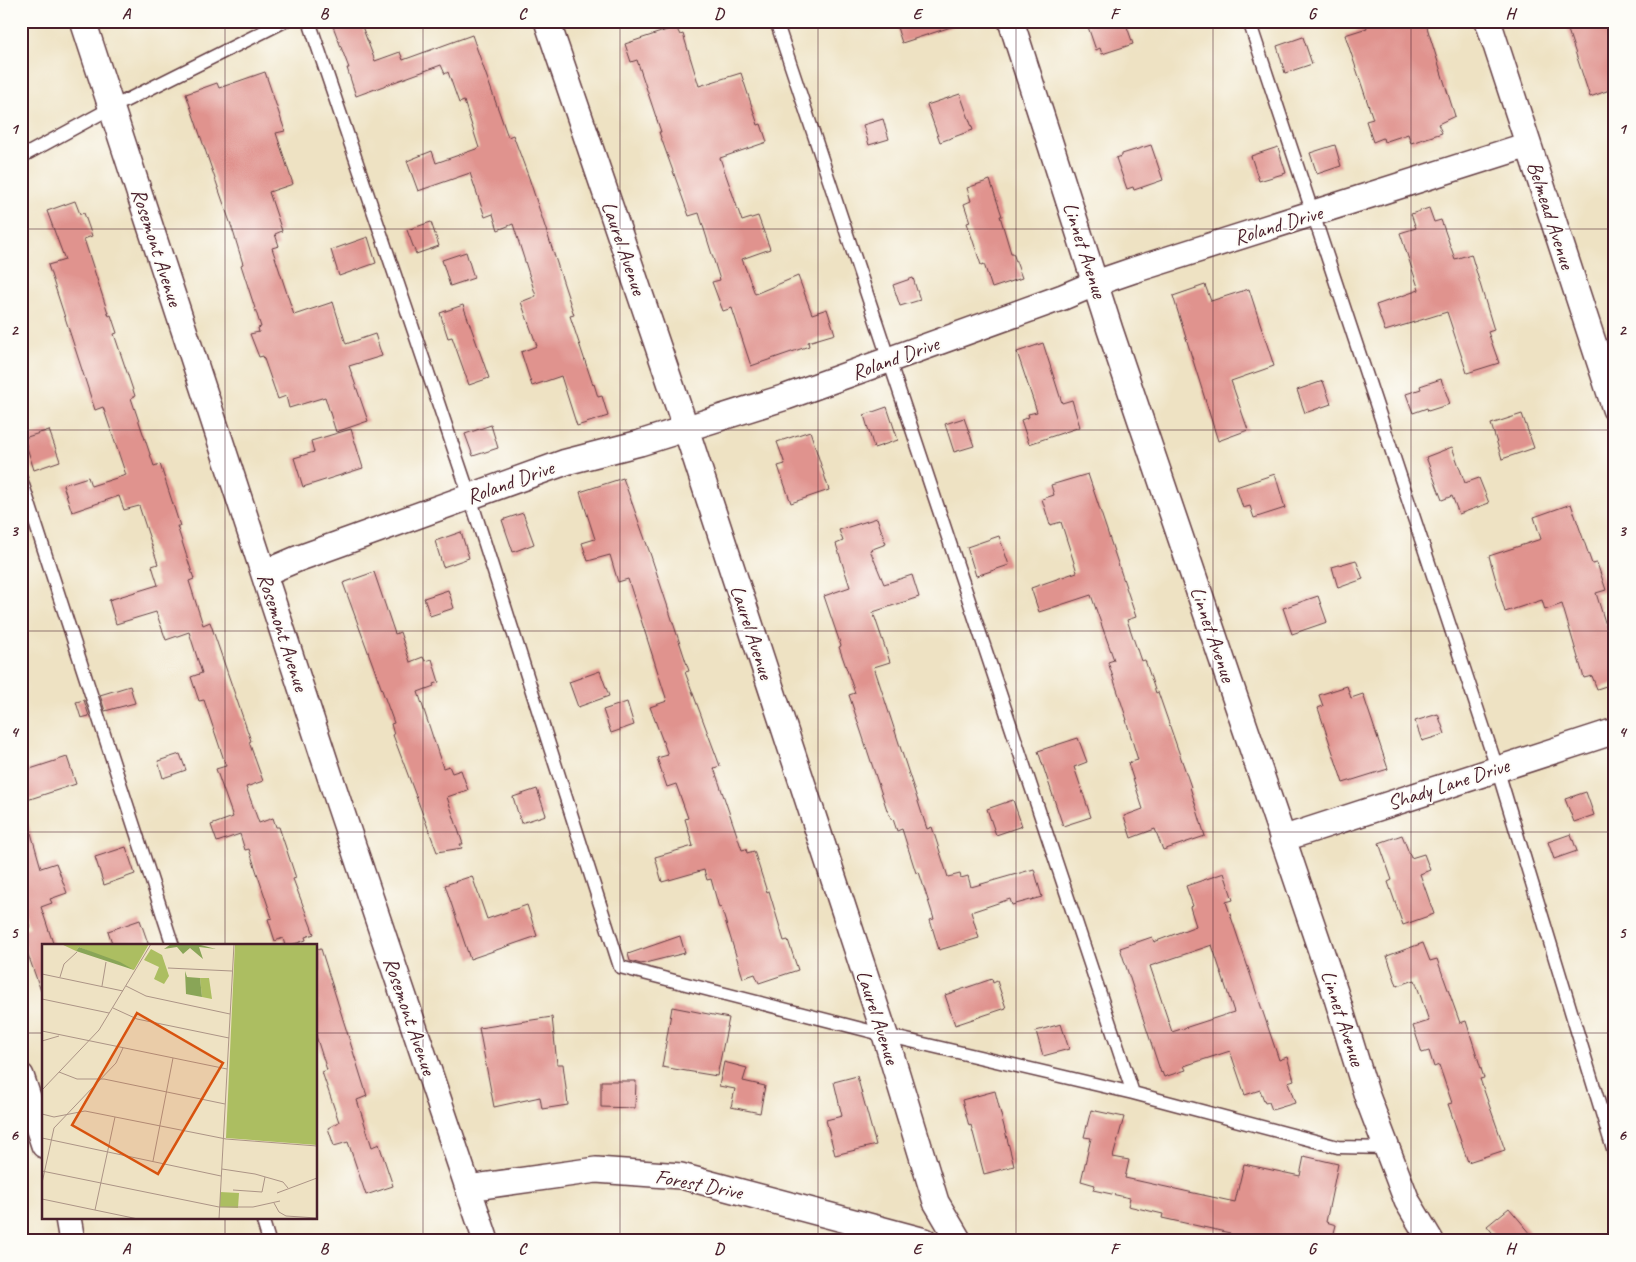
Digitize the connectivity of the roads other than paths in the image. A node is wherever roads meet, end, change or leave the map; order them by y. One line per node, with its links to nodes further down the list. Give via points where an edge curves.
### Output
1 (83, 21): 9 (street, Rosemont Avenue)
2 (285, 21): 9 (lane)
3 (309, 21): 18 (lane)
4 (547, 21): 16 (street, Laurel Avenue)
5 (776, 21): 14 (lane)
6 (1011, 21): 13 (street, Linnet Avenue)
7 (1250, 21): 12 (lane)
8 (1488, 21): 10 (street, Belmead Avenue)
9 (112, 108): 11 (lane); 19 (street, Rosemont Avenue)
10 (1528, 145): 12 (street, Roland Drive); 15 (street, Belmead Avenue)
11 (21, 157)
12 (1313, 214): 13 (street, Roland Drive); 21 (lane)
13 (1096, 283): 14 (street, Roland Drive); 22 (street, Linnet Avenue)
14 (889, 360): 16 (street, Roland Drive); 26 (lane)
15 (1615, 409)
16 (686, 429): 18 (street, Roland Drive, via 566,462); 24 (street, Laurel Avenue)
17 (21, 479): 23 (lane)
18 (470, 497): 19 (street, Roland Drive); 24 (lane, via 620,967)
19 (264, 573): 30 (street, Rosemont Avenue)
20 (1615, 731): 21 (street, Shady Lane Drive)
21 (1497, 768): 22 (street, Shady Lane Drive); 29 (lane)
22 (1282, 838): 28 (street, Linnet Avenue)
23 (172, 944)
24 (885, 1034): 26 (lane); 37 (street, Laurel Avenue, via 936,1202)
25 (21, 1076): 27 (street)
26 (1133, 1093): 28 (lane, via 1338,1147)
27 (42, 1138)
28 (1387, 1148): 38 (street, Linnet Avenue, via 1407,1200)
29 (1615, 1156)
30 (468, 1188): 35 (street, Rosemont Avenue); 36 (street, Forest Drive, via 596,1170 681,1176)
31 (68, 1220): 33 (street)
32 (263, 1220): 34 (lane)
33 (72, 1241)
34 (269, 1241)
35 (486, 1241)
36 (925, 1241)
37 (959, 1241)
38 (1431, 1241)

